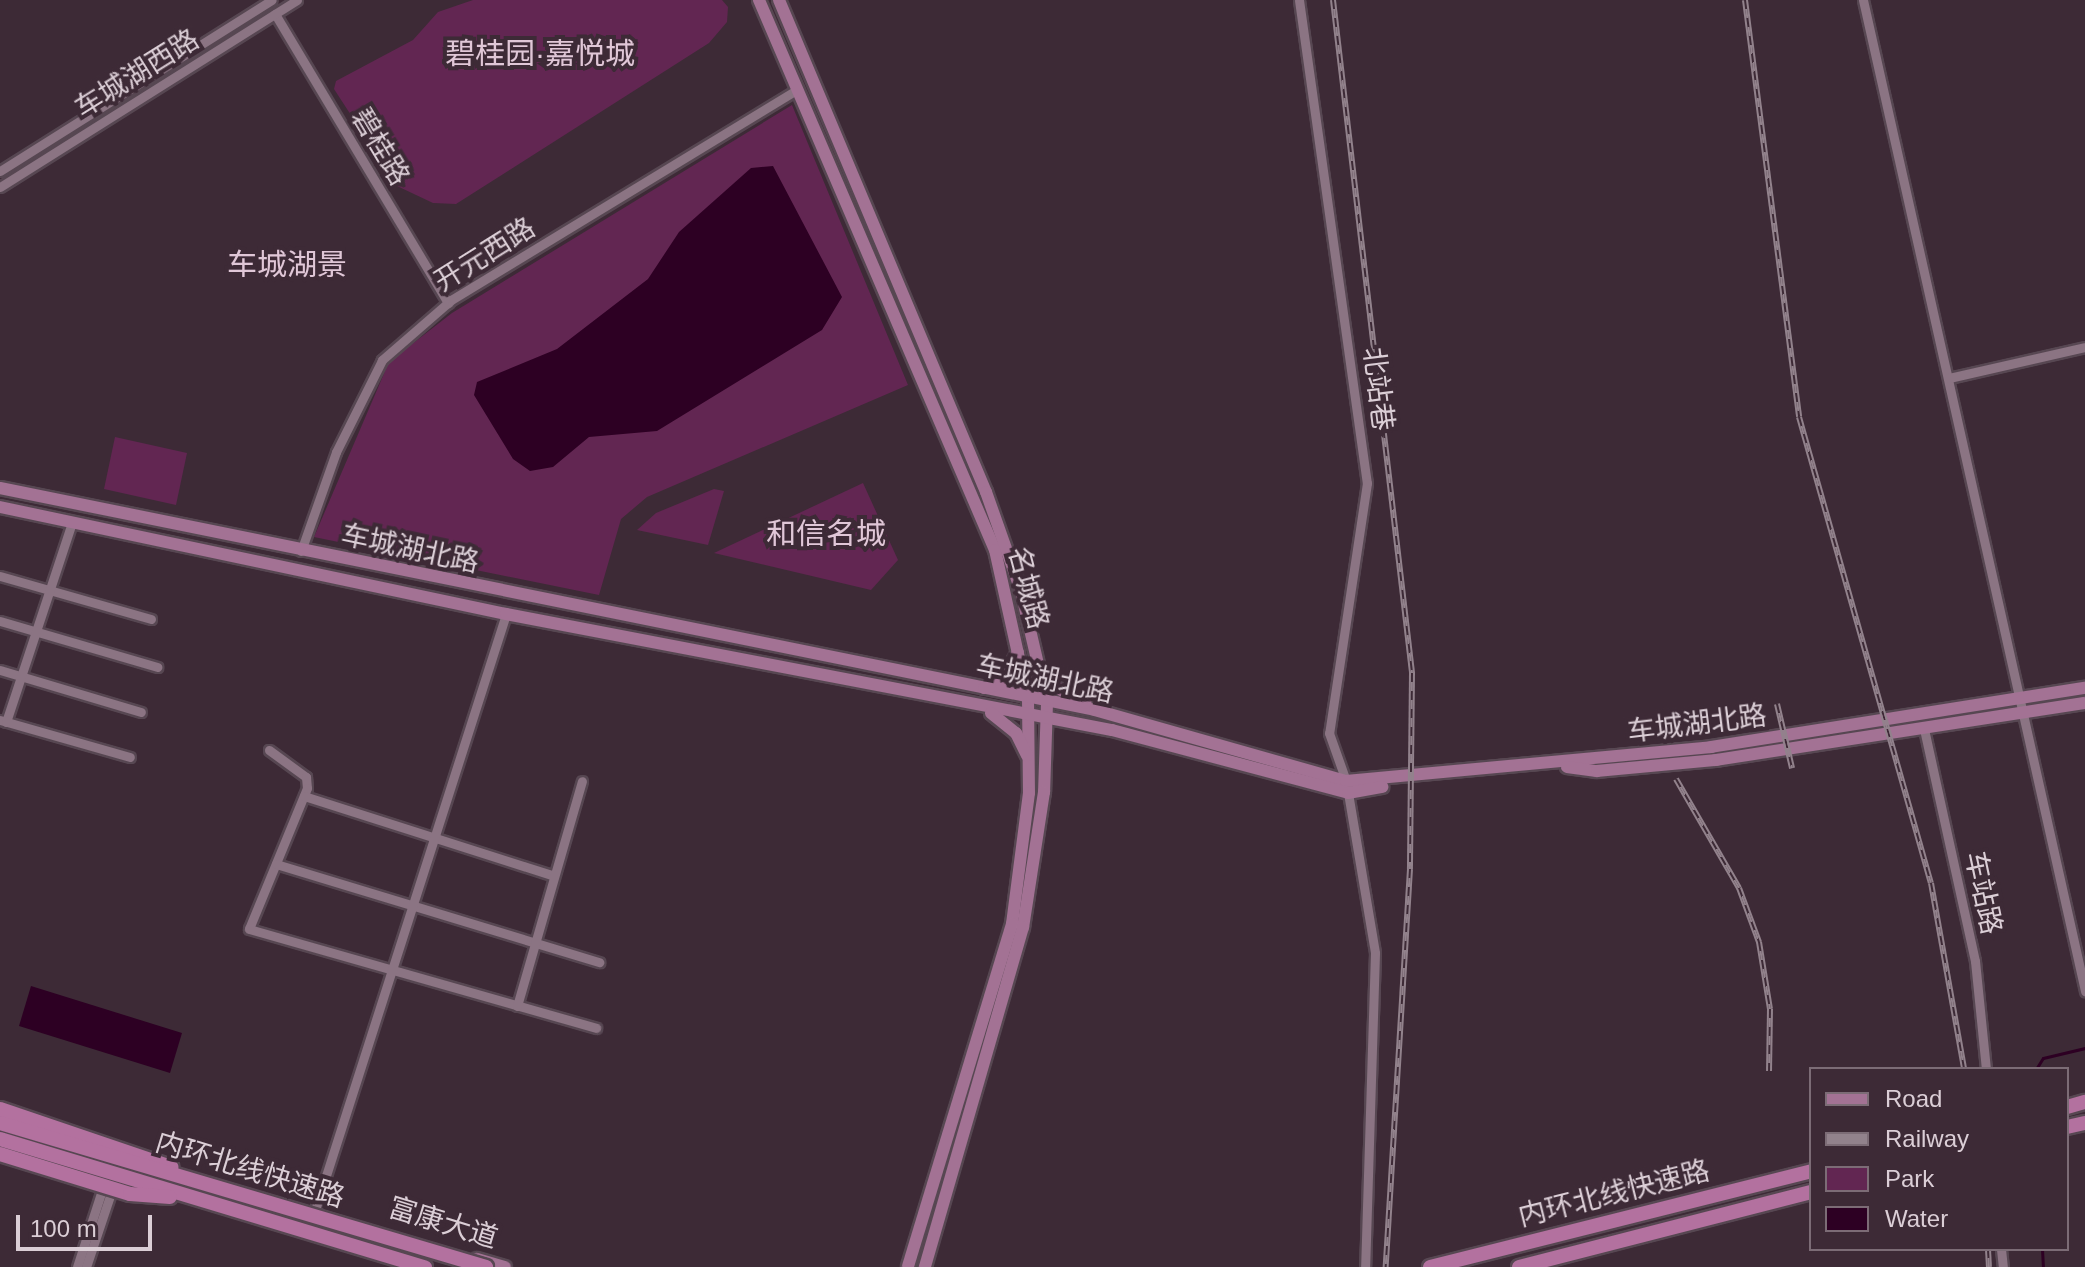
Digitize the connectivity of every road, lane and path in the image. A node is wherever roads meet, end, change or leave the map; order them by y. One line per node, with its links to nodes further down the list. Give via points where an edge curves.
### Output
1 (272, 0): 9 (street, 车城湖西路)
2 (297, 0): 7 (street, 车城湖西路)
3 (759, 0): 8 (main road, 名城路)
4 (779, 0): 28 (main road, 名城路, via 986,492 1021,591)
5 (1299, 0): 48 (street, 北站巷, via 1367,483 1330,707 1334,761)
6 (1863, 0): 13 (street)
7 (275, 14): 10 (street, 车城湖西路); 11 (street, 碧桂路)
8 (797, 90): 11 (street, 开元西路); 24 (main road, 名城路, via 995,550)
9 (0, 171)
10 (0, 187)
11 (448, 303): 17 (street, 开元西路, via 382,360 336,452)
12 (2085, 347): 13 (street)
13 (1949, 378): 35 (street)
14 (0, 488): 17 (main road, 车城湖北路)
15 (0, 507): 16 (main road, 车城湖北路)
16 (72, 522): 19 (street); 20 (main road, 车城湖北路)
17 (301, 551): 30 (main road, 车城湖北路)
18 (0, 576): 19 (street)
19 (46, 589): 21 (street); 23 (street)
20 (506, 614): 34 (main road, 车城湖北路); 50 (street)
21 (151, 619)
22 (0, 621): 23 (street)
23 (33, 631): 25 (street); 27 (street)
24 (1019, 649): 30 (main road, via 1001,684); 31 (main road, 名城路)
25 (157, 667)
26 (0, 670): 27 (street)
27 (20, 675): 36 (street); 39 (street)
28 (1041, 677): 32 (main road, 名城路); 42 (main road, via 1065,696)
29 (2085, 688): 35 (main road, 车城湖北路)
30 (979, 689): 31 (main road, 车城湖北路)
31 (1028, 699): 32 (main road, 车城湖北路); 37 (main road, 名城路)
32 (1047, 703): 38 (main road, 名城路); 42 (main road, 车城湖北路, via 1095,710)
33 (2085, 703): 35 (main road, 车城湖北路)
34 (978, 706): 37 (main road, 车城湖北路); 46 (main road, via 1016,733)
35 (2023, 708): 41 (main road, 车城湖北路); 48 (main road, 车城湖北路); 57 (street)
36 (141, 712)
37 (1028, 716): 38 (main road, 车城湖北路); 46 (main road, 名城路)
38 (1047, 720): 40 (main road, 车城湖北路); 44 (main road, 名城路)
39 (3, 721): 45 (street)
40 (1076, 724): 44 (main road, via 1050,740); 48 (main road, 车城湖北路)
41 (1924, 729): 48 (main road, 车城湖北路, via 1716,760 1597,771 1568,766); 60 (street, 车站路, via 1975,961)
42 (1216, 749): 48 (main road, 车城湖北路)
43 (269, 750): 49 (street, via 306,777)
44 (1046, 756): 81 (main road, 名城路, via 1023,927)
45 (130, 757)
46 (1029, 760): 80 (main road, 名城路, via 1012,924)
47 (582, 781): 52 (street)
48 (1347, 787): 82 (street, 北站巷, via 1375,953)
49 (304, 796): 50 (street); 51 (street)
50 (435, 837): 52 (street); 53 (street)
51 (276, 864): 53 (street); 56 (street, via 249,929)
52 (554, 876): 54 (street)
53 (413, 904): 54 (street); 56 (street)
54 (535, 943): 55 (street); 58 (street)
55 (599, 962)
56 (392, 969): 58 (street); 72 (street)
57 (2085, 991)
58 (517, 1006): 59 (street)
59 (596, 1028)
60 (1986, 1067)
61 (0, 1109): 71 (highway, bridge, via 144,1152)
62 (0, 1116): 66 (main road, 富康大道)
63 (0, 1123): 71 (highway, 内环北线快速路, bridge)
64 (0, 1139): 73 (highway, 内环北线快速路, bridge)
65 (0, 1146): 69 (main road, 富康大道)
66 (119, 1151): 69 (street); 72 (main road, 富康大道)
67 (0, 1154): 73 (highway, bridge, via 130,1194)
68 (1809, 1172): 83 (highway, 内环北线快速路)
69 (111, 1180): 74 (street); 75 (street); 76 (main road, 富康大道)
70 (1809, 1193): 84 (highway, 内环北线快速路)
71 (265, 1202): 78 (highway, 内环北线快速路, bridge)
72 (315, 1210): 79 (main road, 富康大道)
73 (259, 1217): 77 (highway, 内环北线快速路, bridge)
74 (77, 1267)
75 (86, 1267)
76 (403, 1267)
77 (425, 1267)
78 (486, 1267)
79 (505, 1267)
80 (908, 1267)
81 (925, 1267)
82 (1365, 1267)
83 (1430, 1267)
84 (1519, 1267)

